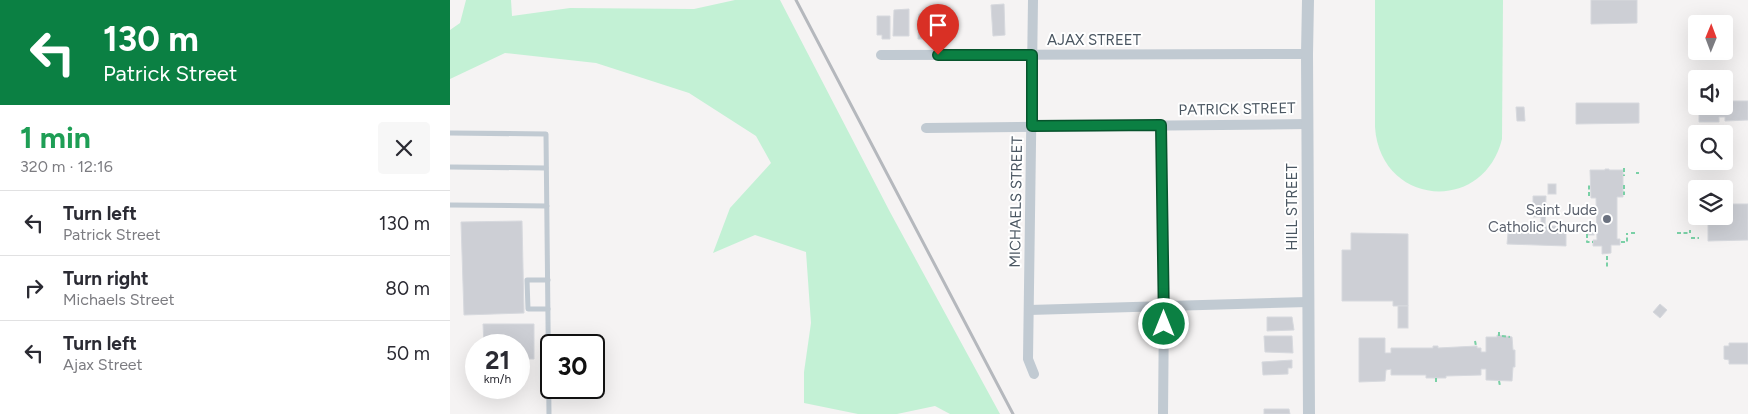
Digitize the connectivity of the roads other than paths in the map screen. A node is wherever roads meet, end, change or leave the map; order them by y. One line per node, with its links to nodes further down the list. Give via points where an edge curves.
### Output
1 (1033, 0): 5 (street, MICHAELS STREET)
2 (1308, 0): 3 (street, HILL STREET)
3 (1307, 54): 5 (street, AJAX STREET); 6 (street, HILL STREET)
4 (881, 55): 5 (street, AJAX STREET)
5 (1032, 55): 8 (street, MICHAELS STREET)
6 (1308, 124): 7 (street, PATRICK STREET); 16 (street, HILL STREET)
7 (1161, 125): 8 (street, PATRICK STREET); 17 (street)
8 (1032, 126): 9 (street, PATRICK STREET); 19 (street, MICHAELS STREET)
9 (926, 128)
10 (450, 133): 12 (lane, via 546,134)
11 (450, 167): 12 (lane)
12 (546, 168): 14 (lane)
13 (450, 205): 14 (lane)
14 (547, 206): 15 (lane)
15 (548, 280): 18 (lane); 18 (lane, via 527,280 528,309)
16 (1308, 302): 17 (street); 23 (street, HILL STREET)
17 (1164, 306): 19 (street); 22 (street)
18 (548, 309): 21 (lane)
19 (1029, 310): 20 (street, MICHAELS STREET, via 1028,359)
20 (1034, 374)
21 (549, 414)
22 (1163, 414)
23 (1308, 414)

